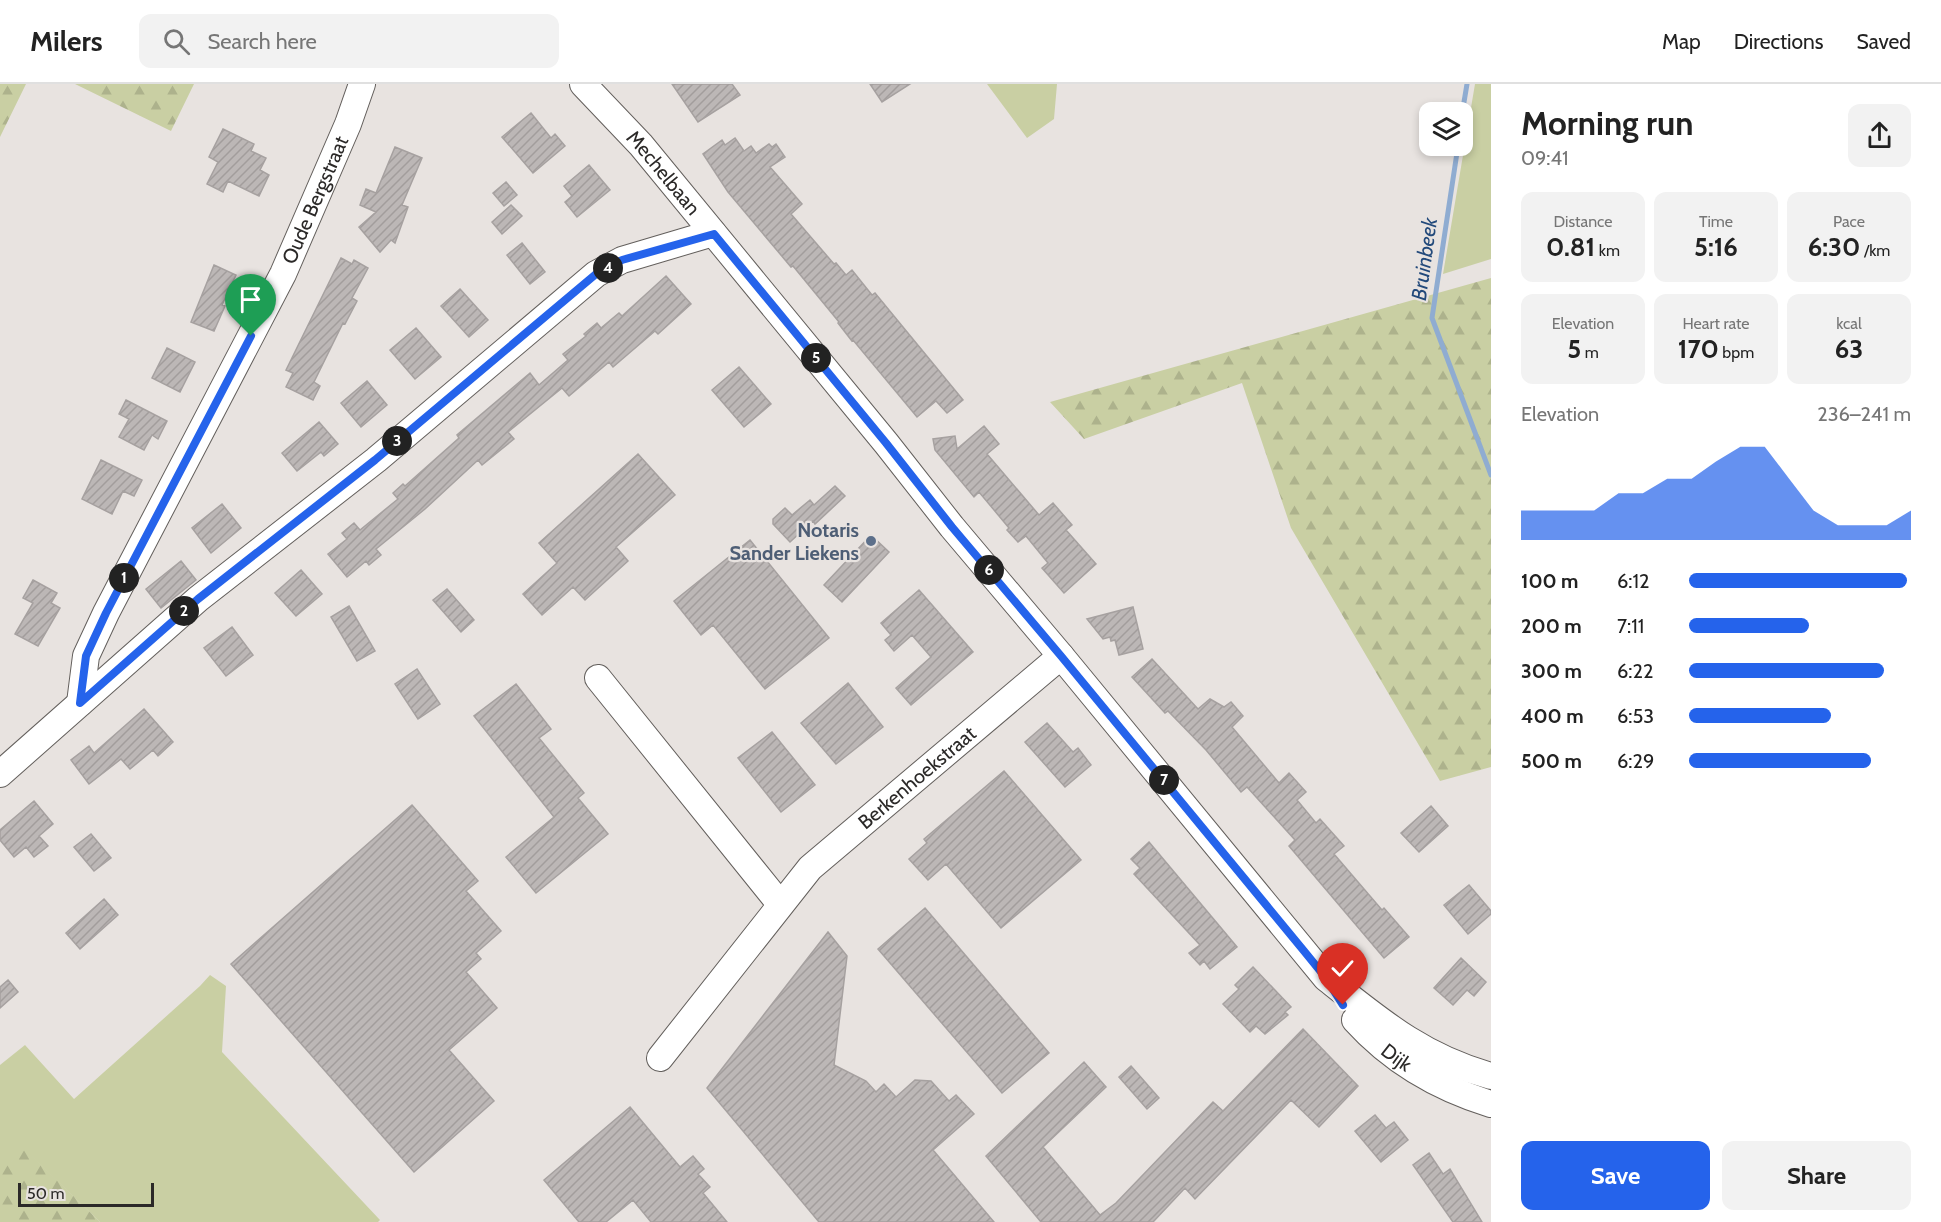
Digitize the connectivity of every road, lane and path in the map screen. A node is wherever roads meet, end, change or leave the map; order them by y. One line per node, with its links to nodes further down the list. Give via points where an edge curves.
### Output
1 (362, 84): 6 (street, Oude Bergstraat, via 283,274 86,656)
2 (583, 84): 3 (street, Mechelbaan, via 641,145)
3 (714, 234): 4 (street, Mechelbaan); 6 (street, via 622,260 596,274 375,460 198,599)
4 (1061, 656): 8 (street, Berkenhoekstraat, via 810,868); 9 (street, Mechelbaan)
5 (598, 678): 8 (street)
6 (80, 703): 7 (street)
7 (0, 774)
8 (780, 904): 10 (street, Berkenhoekstraat)
9 (1326, 978): 11 (street, Mechelbaan, via 1407,1040 1452,1063); 12 (street, Dijk, via 1359,1023 1404,1063 1442,1085)
10 (660, 1058)
11 (1491, 1076)
12 (1491, 1104)

